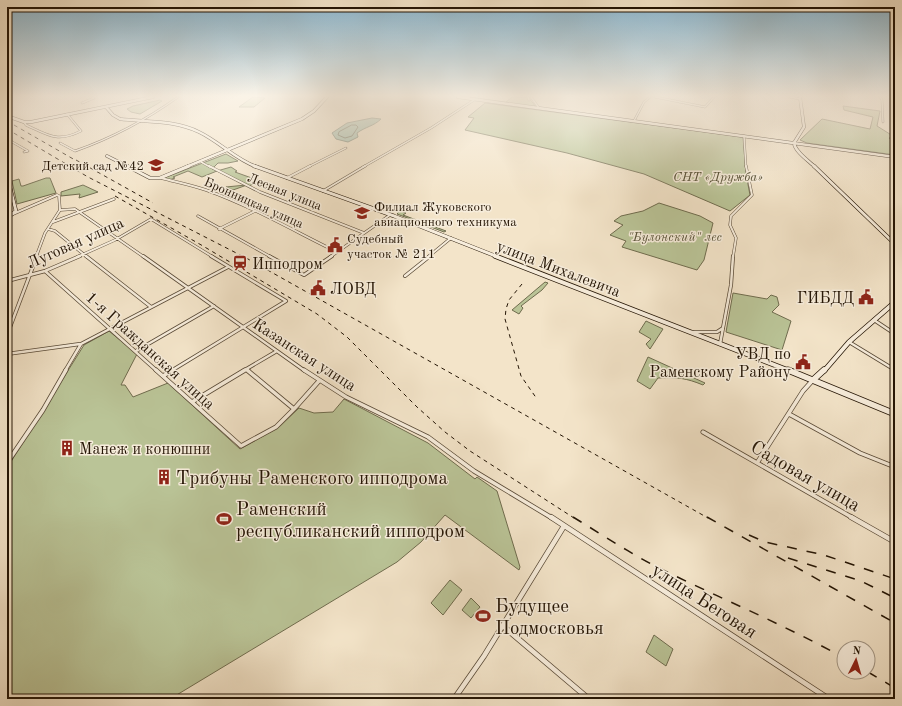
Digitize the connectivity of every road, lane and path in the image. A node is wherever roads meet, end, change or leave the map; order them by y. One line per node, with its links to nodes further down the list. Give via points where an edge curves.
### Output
1 (37, 130): 2 (street, via 54,138 63,138)
2 (80, 130)
3 (125, 130): 11 (street, via 75,151)
4 (193, 130): 14 (main road, улица Михалевича, via 207,136)
5 (276, 130): 14 (main road)
6 (428, 130): 23 (street)
7 (700, 130): 9 (main road)
8 (802, 130): 12 (main road)
9 (744, 136): 12 (main road); 52 (street, via 747,174 752,195 731,216 730,225 736,238)
10 (7, 139): 15 (street, via 28,151)
11 (60, 143)
12 (794, 143): 17 (main road); 39 (main road, via 798,151)
13 (346, 148): 21 (street)
14 (227, 151): 18 (main road); 21 (main road, улица Михалевича, via 253,166)
15 (24, 152)
16 (106, 156): 20 (main road, via 153,179)
17 (895, 157)
18 (201, 162): 20 (main road); 36 (street, Лесная улица, via 256,189)
19 (7, 176): 22 (main road)
20 (161, 178): 27 (street, Бронницкая улица, via 205,190)
21 (286, 178): 23 (main road, улица Михалевича)
22 (11, 191): 24 (street); 29 (main road, via 16,211)
23 (323, 191): 30 (main road, улица Михалевича)
24 (7, 192)
25 (114, 199): 28 (street)
26 (60, 210): 28 (street, Казанская улица, via 73,208); 29 (street, via 59,196 56,195); 33 (street)
27 (256, 211): 35 (street); 40 (street, Бронницкая улица)
28 (79, 213): 33 (street); 37 (street, Казанская улица)
29 (12, 215): 32 (main road)
30 (390, 215): 36 (street); 38 (main road, улица Михалевича)
31 (198, 216): 35 (street)
32 (7, 218)
33 (53, 222): 34 (street)
34 (48, 229): 41 (street); 45 (street)
35 (219, 229): 40 (street, via 304,275)
36 (364, 233): 40 (street)
37 (118, 238): 41 (street, Луговая улица); 42 (street, Луговая улица, via 151,220); 47 (street, Казанская улица)
38 (451, 238): 44 (street); 55 (main road, улица Михалевича)
39 (895, 244)
40 (336, 252)
41 (84, 254): 43 (street, Луговая улица); 50 (street)
42 (228, 267): 47 (street); 53 (street, via 286,302)
43 (45, 272): 45 (street, Луговая улица); 54 (street, 1-я Гражданская улица)
44 (405, 276)
45 (28, 277): 46 (street, Луговая улица); 57 (street)
46 (7, 281)
47 (190, 288): 49 (street, Казанская улица); 50 (street)
48 (895, 302): 51 (main road)
49 (214, 306): 53 (street, Казанская улица); 61 (street)
50 (151, 307): 54 (street)
51 (874, 320): 56 (street); 58 (main road)
52 (724, 327): 55 (street, via 717,332); 60 (street)
53 (243, 328): 62 (street, Казанская улица); 66 (street)
54 (109, 329): 59 (street); 61 (street, 1-я Гражданская улица)
55 (688, 332): 60 (main road, улица Михалевича)
56 (895, 334)
57 (7, 335)
58 (849, 342): 65 (street); 67 (main road)
59 (80, 344): 63 (street); 74 (street, via 43,410)
60 (720, 344): 67 (main road, улица Михалевича)
61 (136, 351): 66 (street, 1-я Гражданская улица)
62 (277, 351): 64 (street); 68 (street, Казанская улица)
63 (7, 354)
64 (246, 369): 69 (street); 70 (street)
65 (895, 370)
66 (163, 376): 69 (street, 1-я Гражданская улица)
67 (813, 380): 71 (street); 72 (main road, улица Михалевича)
68 (319, 381): 70 (street); 77 (street, Казанская улица, via 428,438 480,475)
69 (192, 402): 70 (street, 1-я Гражданская улица, via 241,446 276,427)
70 (294, 409)
71 (789, 414): 75 (street); 76 (street, via 860,453)
72 (895, 414)
73 (703, 432): 75 (street, Садовая улица)
74 (7, 463)
75 (757, 463): 78 (street, Садовая улица)
76 (895, 467)
77 (564, 526): 79 (street); 82 (street, улица Беговая)
78 (895, 542)
79 (503, 626): 80 (street); 81 (street)
80 (454, 699)
81 (589, 699)
82 (829, 699)

